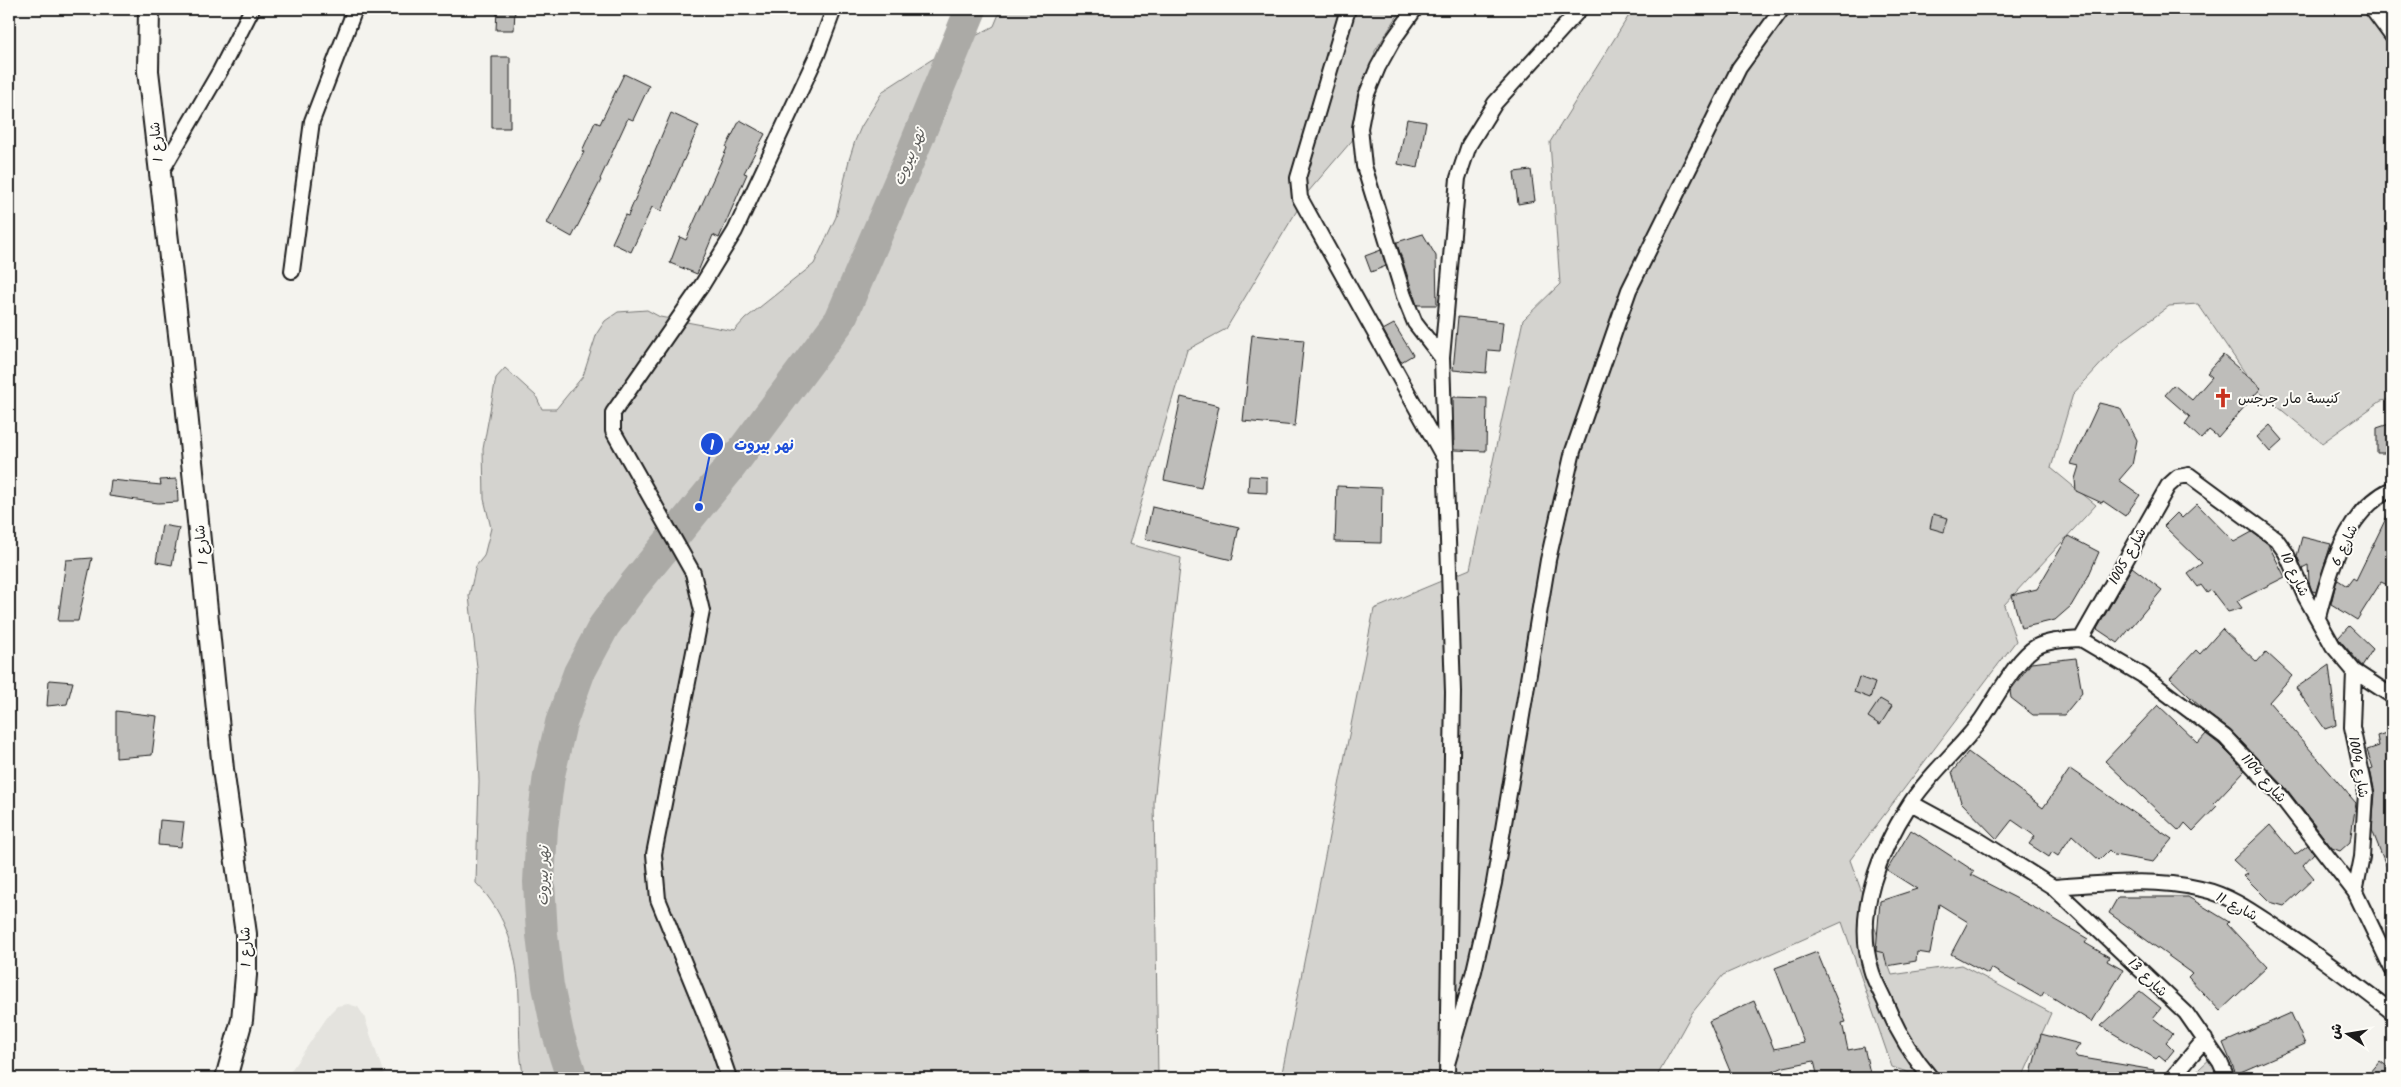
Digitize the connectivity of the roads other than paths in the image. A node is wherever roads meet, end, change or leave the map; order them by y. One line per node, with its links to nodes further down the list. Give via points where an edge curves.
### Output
1 (149, 9): 11 (street, شارع 1, via 148,71)
2 (252, 9): 11 (street, via 220,72)
3 (355, 9): 12 (street, via 312,122)
4 (834, 9): 29 (street, via 817,55 735,231 613,414 613,431 693,573 702,611 656,846 655,882 658,899)
5 (1348, 9): 14 (street, via 1298,178 1300,198)
6 (1415, 9): 13 (street, via 1378,67 1366,96 1360,128 1364,166 1404,296 1415,323)
7 (1580, 9): 13 (street, via 1495,103 1461,162)
8 (1782, 9): 27 (street, via 1739,68 1629,290 1573,451 1548,560 1494,883 1474,971)
9 (2372, 9): 10 (street)
10 (2392, 36)
11 (159, 174): 28 (street, شارع 1, via 180,343 224,769 246,934 242,1020)
12 (292, 271)
13 (1442, 358): 14 (street)
14 (1445, 459): 27 (street, via 1453,692)
15 (2178, 477): 17 (street, شارع 10, via 2190,476 2276,539); 18 (street, شارع 1005, via 2168,486 2150,516)
16 (2392, 489): 17 (street, شارع 6, via 2372,503 2348,531 2327,582)
17 (2318, 617): 19 (street, شارع 10, via 2334,646)
18 (2081, 639): 21 (street, via 2051,642 2036,647 2023,657 1979,723); 23 (street, شارع 1104, via 2142,675 2225,737 2279,794)
19 (2354, 671): 20 (street, شارع 10); 23 (street, شارع 1004, via 2352,727 2366,793 2362,857)
20 (2392, 696)
21 (1911, 803): 22 (street, شارع 13); 31 (street, via 1889,842 1872,885 1866,926 1870,968 1895,1025)
22 (2053, 887): 25 (street, شارع 11, via 2159,883 2203,889 2236,902 2274,926 2336,967); 26 (street, شارع 13, via 2186,1014)
23 (2355, 892): 24 (street, شارع 1104)
24 (2392, 969)
25 (2392, 1012)
26 (2205, 1039): 32 (street); 33 (street, شارع 13)
27 (1447, 1064): 30 (street)
28 (226, 1078)
29 (729, 1078)
30 (1447, 1078)
31 (1930, 1078)
32 (2172, 1078)
33 (2227, 1078)

